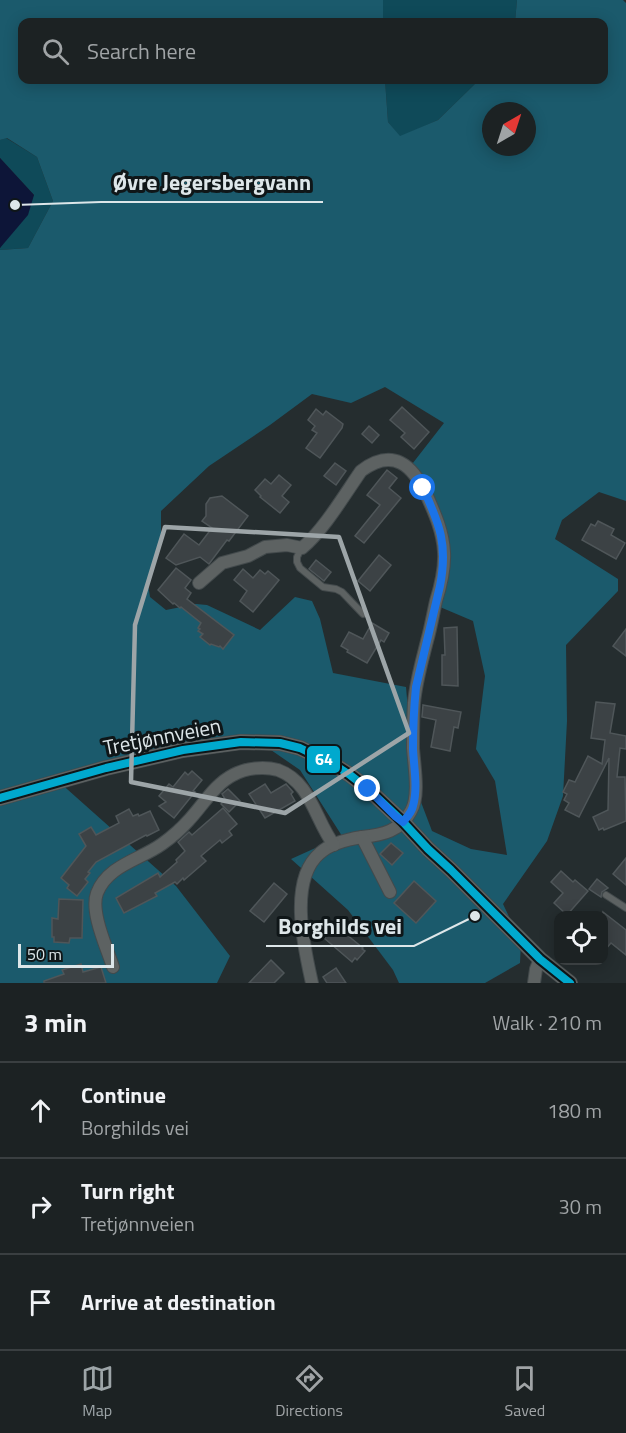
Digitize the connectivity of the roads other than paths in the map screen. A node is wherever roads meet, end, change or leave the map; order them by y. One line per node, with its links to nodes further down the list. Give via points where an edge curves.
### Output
1 (302, 548): 2 (street, via 265,547 216,566); 3 (lane, via 297,557 300,568 324,587 342,592); 5 (street, via 319,531 361,471 386,459 408,467 416,476 436,516 444,570 416,687 416,785 414,805)
2 (199, 583)
3 (363, 614)
4 (0, 798): 5 (street, Tretjønnveien, via 174,752 241,742 280,743 333,764 368,789)
5 (403, 822): 6 (street, via 387,833); 11 (street, Tretjønnveien)
6 (362, 837): 7 (street); 8 (street)
7 (334, 845): 12 (street, via 305,791 287,775 264,768 232,775 178,832 159,847 118,868 99,888 95,910); 13 (street, via 320,853 304,877 302,926)
8 (390, 892)
9 (606, 895): 10 (lane)
10 (626, 908)
11 (540, 959): 14 (street); 15 (street, Tretjønnveien)
12 (113, 967)
13 (312, 983)
14 (534, 983)
15 (570, 983)

